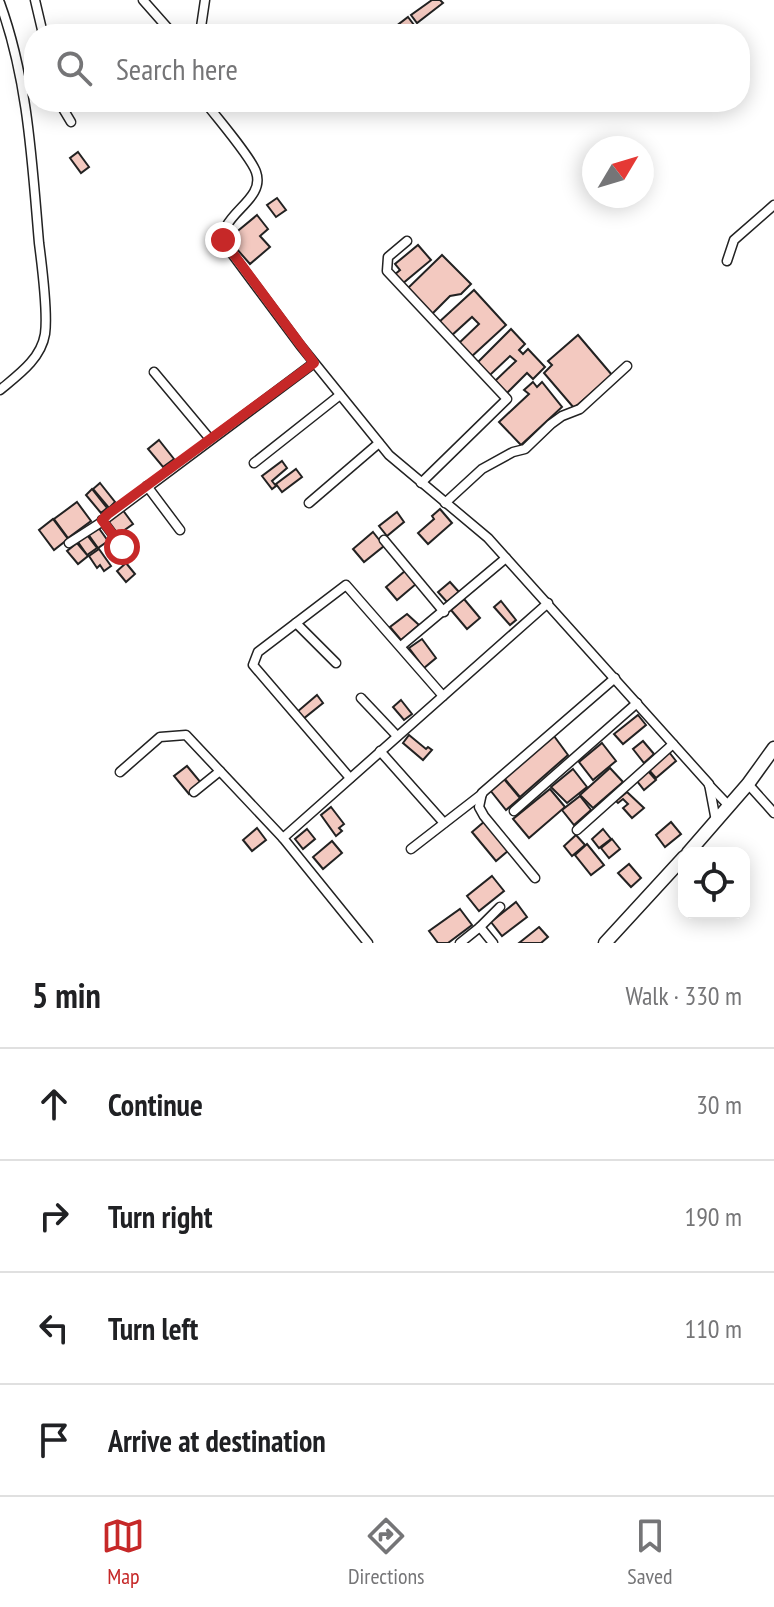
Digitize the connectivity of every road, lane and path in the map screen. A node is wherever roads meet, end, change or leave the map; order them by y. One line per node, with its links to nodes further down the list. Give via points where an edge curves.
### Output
1 (35, 0): 5 (street)
2 (143, 0): 6 (street)
3 (205, 0): 7 (street)
4 (0, 3): 8 (street)
5 (41, 24)
6 (164, 24)
7 (201, 24)
8 (24, 92)
9 (28, 112): 19 (street, via 45,336 28,367)
10 (65, 112): 12 (street)
11 (212, 112): 16 (street, via 257,174 256,190 225,227 223,240)
12 (71, 122)
13 (774, 205): 15 (street, via 734,240)
14 (407, 241): 24 (street, via 388,257 387,271 507,399)
15 (727, 261)
16 (314, 363): 20 (street); 21 (street)
17 (627, 366): 27 (street, via 580,409 551,424 525,449 482,469)
18 (154, 372): 21 (street)
19 (0, 390)
20 (340, 395): 22 (street); 23 (street)
21 (210, 439): 25 (street)
22 (379, 443): 24 (street); 26 (street)
23 (254, 463)
24 (421, 483): 27 (street)
25 (147, 486): 28 (street); 29 (street)
26 (309, 503)
27 (445, 503): 33 (street)
28 (102, 520): 31 (street); 32 (street)
29 (180, 530)
30 (384, 540): 35 (street)
31 (69, 543)
32 (122, 547)
33 (506, 558): 34 (street); 35 (street)
34 (548, 603): 39 (street); 40 (street)
35 (444, 612): 37 (street)
36 (296, 623): 37 (street, via 346,585); 38 (street); 49 (street, via 258,652 253,665)
37 (401, 646): 40 (street)
38 (336, 663)
39 (615, 678): 42 (street); 53 (street)
40 (443, 696): 43 (street)
41 (361, 698): 43 (street)
42 (637, 703): 44 (street); 55 (street)
43 (397, 736): 46 (street)
44 (673, 744): 50 (street); 59 (street)
45 (774, 748): 51 (street)
46 (380, 751): 49 (street); 58 (street)
47 (220, 771): 48 (street, via 186,735 160,737); 52 (street); 60 (street)
48 (120, 772)
49 (350, 778): 60 (street)
50 (709, 784): 54 (street); 57 (street)
51 (748, 784): 54 (street); 56 (street)
52 (194, 792)
53 (482, 793): 58 (street); 64 (street, via 479,807 484,816)
54 (729, 806): 57 (street)
55 (514, 811)
56 (774, 813)
57 (716, 821): 61 (street)
58 (444, 823): 62 (street)
59 (577, 830)
60 (283, 838): 67 (street)
61 (693, 847)
62 (411, 849)
63 (678, 864): 70 (street)
64 (535, 878)
65 (500, 907): 66 (street)
66 (480, 927): 68 (street); 69 (street)
67 (368, 943)
68 (460, 943)
69 (493, 943)
70 (605, 943)

